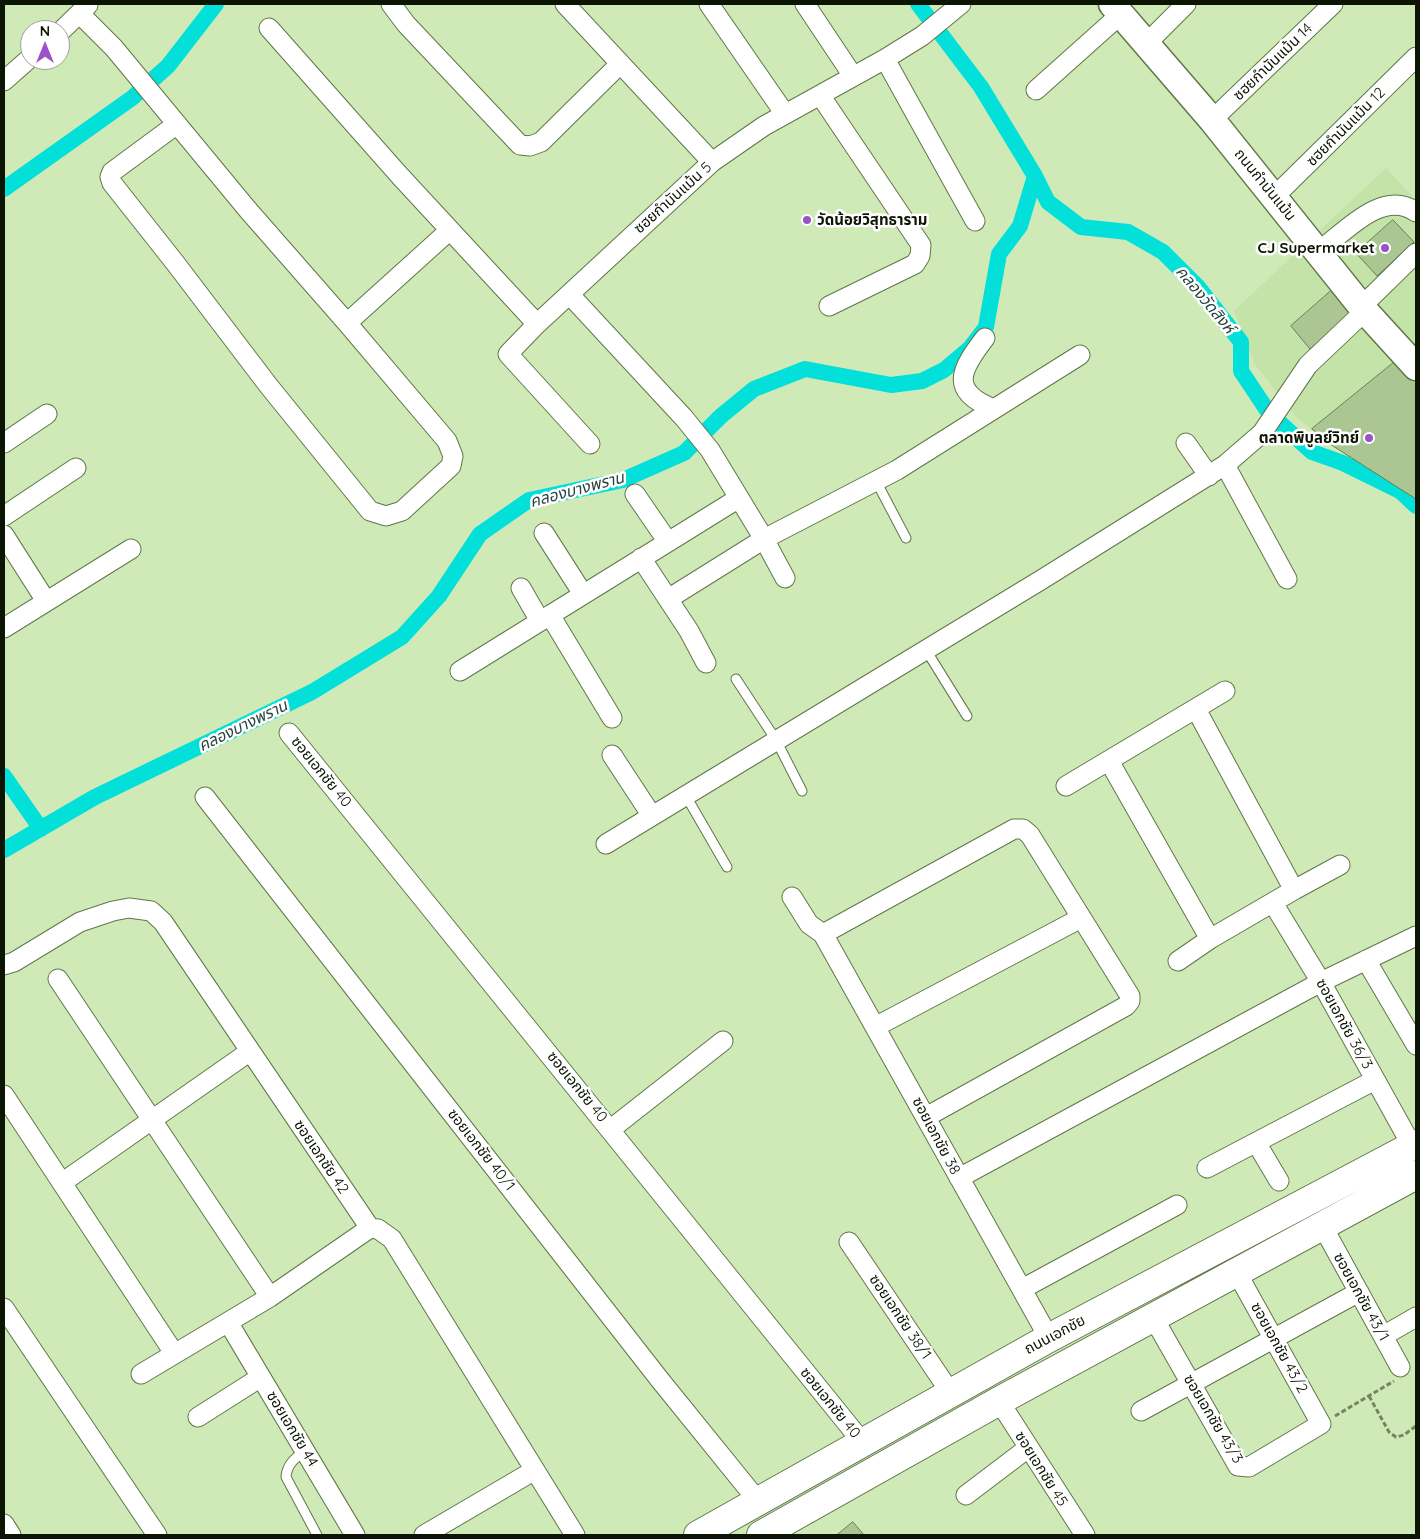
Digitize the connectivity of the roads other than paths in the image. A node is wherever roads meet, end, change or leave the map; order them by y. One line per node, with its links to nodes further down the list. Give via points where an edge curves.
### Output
1 (391, 4): 15 (street, via 520,145 541,142)
2 (565, 4): 15 (street)
3 (709, 4): 21 (street)
4 (805, 4): 17 (street)
5 (962, 4): 14 (street, ซฮยกำนันแม้น 5, via 922,36)
6 (1186, 4): 12 (street)
7 (1333, 4): 22 (street, ซฮยกำนันแม้น 14)
8 (85, 9): 10 (street); 23 (street)
9 (1117, 9): 12 (street, ถนนกำนันแม้น); 19 (street)
10 (70, 23)
11 (269, 28): 28 (street)
12 (1146, 44): 22 (street, ถนนกำนันแม้น)
13 (1416, 56): 25 (street, ซฮยกำนันแม้น 12)
14 (885, 59): 17 (street, ซฮยกำนันแม้น 5); 27 (street)
15 (620, 64): 24 (street)
16 (20, 67): 18 (street)
17 (854, 76): 20 (street, ซฮยกำนันแม้น 5)
18 (4, 81)
19 (1036, 90)
20 (820, 95): 21 (street, ซฮยกำนันแม้น 5); 32 (street, via 921,245 915,264)
21 (785, 114): 24 (street, ซฮยกำนันแม้น 5)
22 (1212, 120): 25 (street, ถนนกำนันแม้น)
23 (177, 124): 34 (street); 34 (street, via 112,172 112,183 268,386 370,510 386,516 402,511 451,466 453,456 446,441)
24 (712, 162): 31 (street, ซฮยกำนันแม้น 5)
25 (1275, 196): 29 (street, ถนนกำนันแม้น)
26 (1416, 212): 29 (street, via 1405,204 1389,204 1373,210)
27 (975, 221)
28 (450, 230): 34 (street); 35 (street)
29 (1318, 252): 33 (street, ถนนกำนันแม้น)
30 (1416, 253): 33 (street)
31 (570, 295): 35 (street, ซฮยกำนันแม้น 5); 49 (street, via 684,418 710,450)
32 (829, 306)
33 (1363, 309): 38 (street, ถนนกำนันแม้น); 44 (street, via 1308,365 1262,433)
34 (347, 323)
35 (538, 324): 43 (street, ซฮยกำนันแม้น 5, via 508,354)
36 (985, 338): 39 (street, via 963,369 963,381 977,402)
37 (1080, 355): 39 (street)
38 (1416, 367)
39 (994, 409): 47 (street)
40 (47, 414): 41 (street)
41 (4, 443)
42 (1186, 443): 46 (street)
43 (590, 444)
44 (1225, 466): 46 (street); 59 (street)
45 (76, 468): 50 (street)
46 (1209, 476): 66 (street)
47 (876, 481): 53 (lane); 54 (street)
48 (635, 494): 55 (street)
49 (739, 498): 54 (street); 55 (street)
50 (4, 516)
51 (544, 533): 61 (street)
52 (4, 536): 63 (street)
53 (906, 538)
54 (764, 539): 58 (street); 62 (street)
55 (668, 542): 57 (street)
56 (131, 550): 63 (street)
57 (641, 558): 61 (street); 62 (street)
58 (785, 578)
59 (1287, 579)
60 (521, 588): 64 (street)
61 (583, 594): 64 (street)
62 (668, 599): 67 (street)
63 (46, 601): 65 (street)
64 (545, 618): 68 (street); 73 (street)
65 (4, 628)
66 (926, 650): 72 (lane); 75 (street)
67 (706, 663)
68 (460, 671)
69 (736, 679): 75 (lane)
70 (1226, 691): 71 (street)
71 (1196, 710): 77 (street); 86 (street)
72 (967, 716)
73 (612, 718)
74 (289, 732): 106 (street, ซอยเอกชัย 40)
75 (776, 740): 79 (lane); 80 (street)
76 (612, 754): 82 (street)
77 (1109, 761): 78 (street); 92 (street)
78 (1066, 786)
79 (802, 791)
80 (686, 796): 82 (street); 85 (lane)
81 (205, 797): 147 (street, ซอยเอกชัย 40/1)
82 (652, 816): 83 (street)
83 (606, 844)
84 (1340, 865): 86 (street)
85 (727, 867)
86 (1294, 890): 88 (street)
87 (792, 897): 90 (street, ซอยเอกชัย 38, via 810,924)
88 (1273, 903): 92 (street); 97 (street, ซอยเอกชัย 36/3)
89 (1081, 918): 90 (street, via 1030,835 1023,829 1014,829); 98 (street); 104 (street, via 1130,996 1130,1001)
90 (823, 934): 98 (street, ซอยเอกชัย 38)
91 (1416, 936): 93 (street)
92 (1210, 939): 94 (street)
93 (1366, 960): 97 (street); 100 (street)
94 (1178, 961)
95 (4, 965): 101 (street, ซอยเอกชัย 42, via 80,922 129,908 152,911 163,922)
96 (58, 979): 105 (street)
97 (1320, 982): 102 (street, ซอยเอกชัย 36/3); 110 (street)
98 (875, 1027): 104 (street, ซอยเอกชัย 38)
99 (723, 1042): 106 (street)
100 (1416, 1045)
101 (249, 1052): 105 (street); 115 (street, ซอยเอกชัย 42)
102 (1376, 1080): 107 (street); 108 (street, ซอยเอกชัย 36/3)
103 (4, 1095): 112 (street)
104 (926, 1117): 110 (street, ซอยเอกชัย 38)
105 (152, 1120): 112 (street); 123 (street)
106 (611, 1129): 142 (street, ซอยเอกชัย 40)
107 (1257, 1144): 109 (street); 111 (street)
108 (1414, 1145): 117 (main road, ถนนเอกชัย)
109 (1207, 1168)
110 (959, 1178): 121 (street, ซอยเอกชัย 38)
111 (1279, 1180)
112 (63, 1182): 132 (street)
113 (1413, 1184): 116 (main road, ถนนเอกชัย)
114 (1176, 1205): 121 (street)
115 (370, 1228): 123 (street); 145 (street, ซอยเอกชัย 42, via 378,1229 392,1239)
116 (1323, 1228): 119 (main road, ถนนเอกชัย); 122 (street, ซอยเอกชัย 43/1)
117 (1251, 1231): 119 (main road); 130 (main road, ถนนเอกชัย)
118 (849, 1242): 137 (street, ซอยเอกชัย 38/1)
119 (1266, 1258): 120 (main road, ถนนเอกชัย)
120 (1237, 1273): 125 (main road, ถนนเอกชัย); 131 (street, ซอยเอกชัย 43/2)
121 (1022, 1289): 130 (street, ซอยเอกชัย 38)
122 (1359, 1292): 129 (street, ซอยเอกชัย 43/1); 131 (street)
123 (270, 1297): 127 (street)
124 (4, 1308): 128 (street)
125 (1154, 1317): 136 (street, ซอยเอกชัย 43/3); 138 (main road, ถนนเอกชัย)
126 (1416, 1317): 129 (street)
127 (228, 1322): 132 (street); 135 (street, ซอยเอกชัย 44)
128 (10, 1329): 150 (street)
129 (1383, 1336): 133 (street, ซอยเอกชัย 43/1)
130 (1048, 1338): 137 (main road, ถนนเอกชัย)
131 (1274, 1338): 136 (street); 141 (street, ซอยเอกชัย 43/2)
132 (174, 1353): 134 (street)
133 (1400, 1367)
134 (141, 1374)
135 (260, 1377): 140 (street); 144 (street, ซอยเอกชัย 44)
136 (1191, 1383): 139 (street); 141 (street, ซอยเอกชัย 43/3, via 1238,1466 1243,1468)
137 (950, 1392): 142 (main road, ถนนเอกชัย)
138 (999, 1401): 143 (street, ซอยเอกชัย 45); 156 (main road, ถนนเอกชัย)
139 (1141, 1410)
140 (198, 1417)
141 (1321, 1424)
142 (863, 1443): 147 (main road, ถนนเอกชัย)
143 (1028, 1448): 146 (street); 157 (street, ซอยเอกชัย 45)
144 (305, 1451): 151 (lane, via 291,1461 286,1477); 152 (street, ซอยเอกชัย 44)
145 (535, 1470): 153 (street); 154 (street, ซอยเอกชัย 42)
146 (966, 1495)
147 (758, 1501): 155 (main road, ถนนเอกชัย)
148 (4, 1524): 149 (street)
149 (11, 1535)
150 (157, 1535)
151 (318, 1535)
152 (355, 1535)
153 (424, 1535)
154 (575, 1535)
155 (698, 1535)
156 (761, 1535)
157 (1085, 1535)

